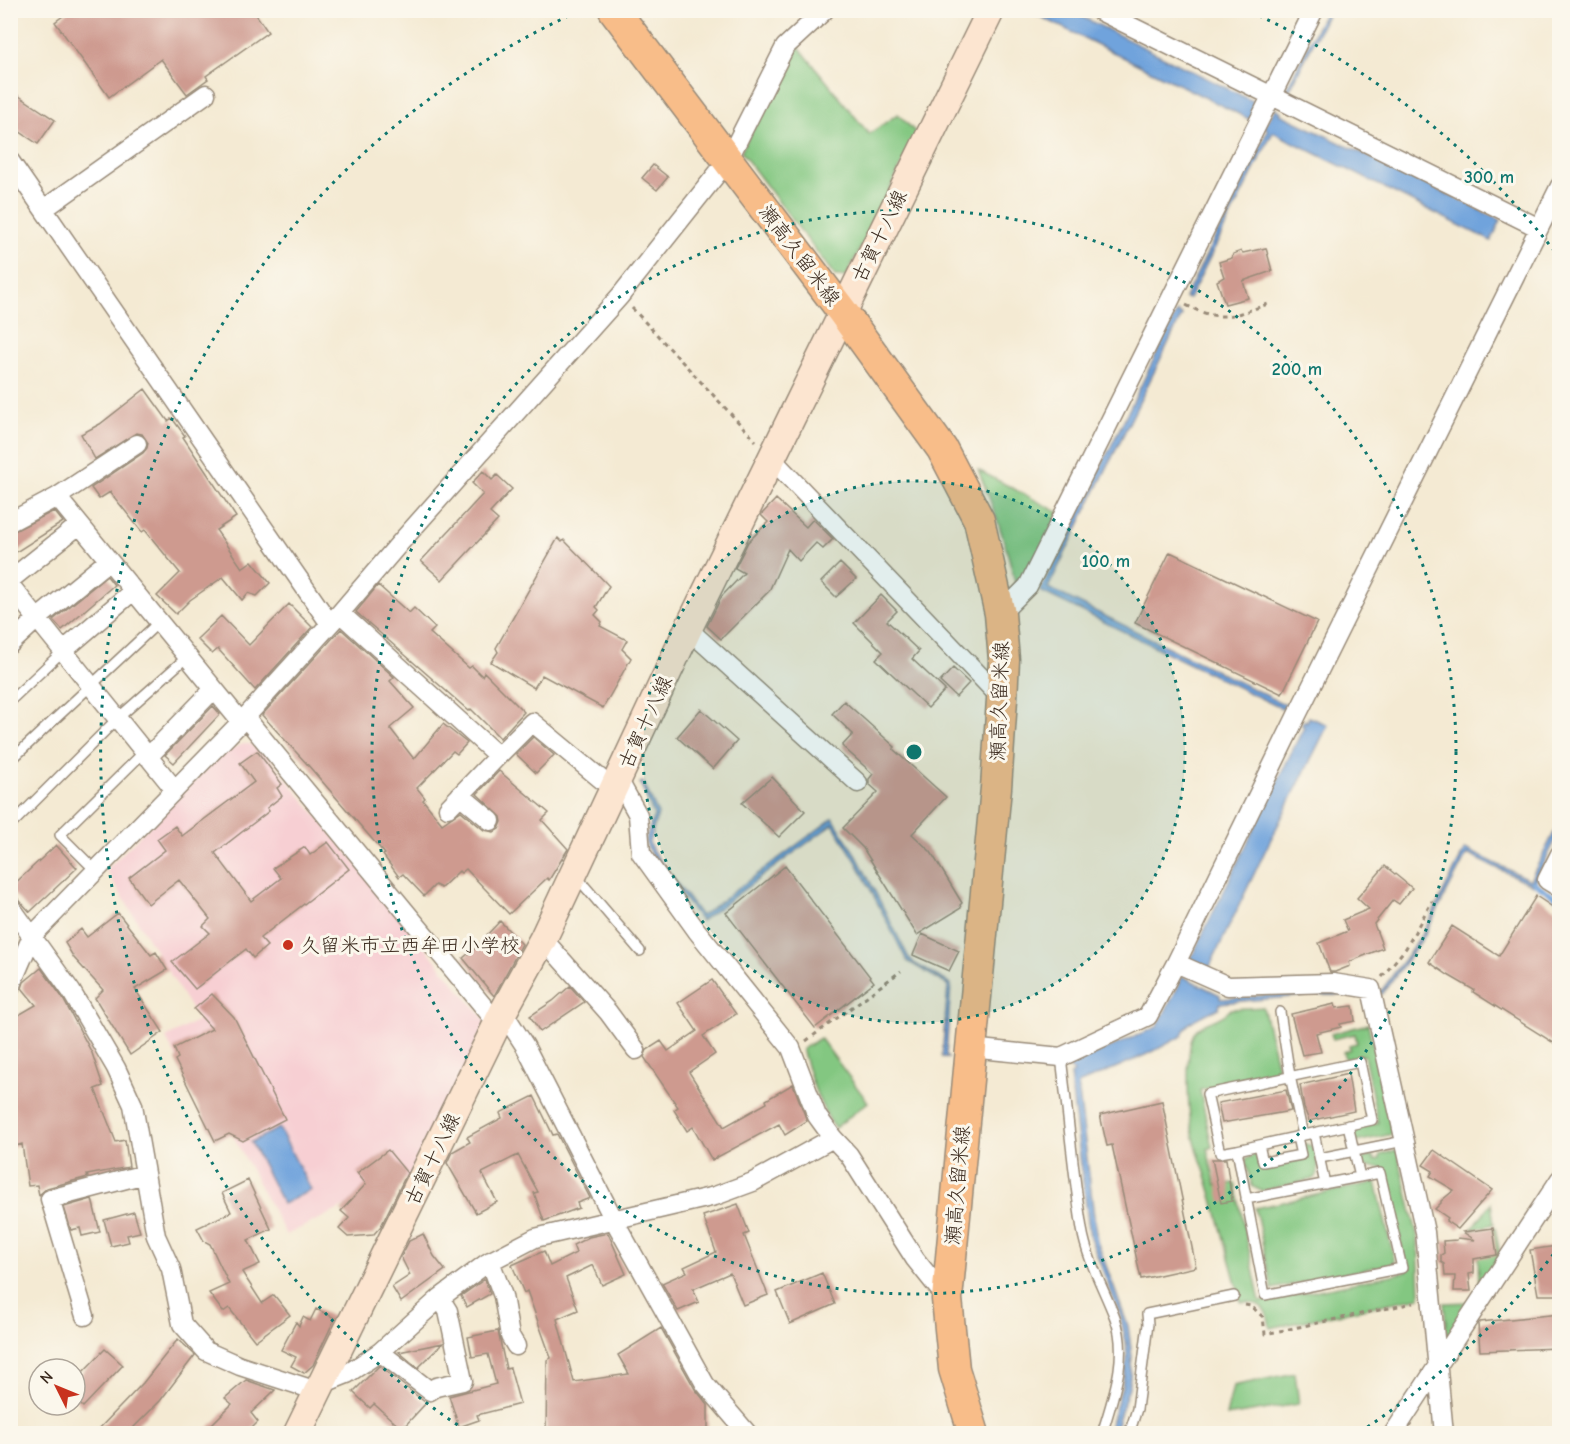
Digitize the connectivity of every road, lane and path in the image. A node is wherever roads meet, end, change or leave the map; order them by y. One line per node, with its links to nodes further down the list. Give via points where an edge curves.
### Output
1 (614, 10): 8 (main road, 瀬高久留米線)
2 (825, 10): 8 (street, via 785,47)
3 (991, 10): 16 (main road, 古賀十八線)
4 (1098, 10): 7 (street)
5 (1314, 10): 7 (street)
6 (206, 94): 11 (street)
7 (1271, 96): 12 (street); 14 (street)
8 (728, 160): 13 (street); 16 (main road, 瀬高久留米線)
9 (10, 161): 11 (street)
10 (1560, 186): 12 (street)
11 (44, 209): 28 (street)
12 (1539, 228): 57 (street)
13 (620, 296): 18 (path); 28 (street)
14 (1171, 298): 15 (path, via 1211,316 1226,318); 26 (street, via 1028,586)
15 (1271, 303)
16 (842, 311): 18 (main road, 古賀十八線); 26 (main road, 瀬高久留米線, via 942,449 979,520)
17 (137, 444): 19 (street)
18 (771, 458): 30 (main road, 古賀十八線); 36 (street)
19 (57, 498): 20 (street); 21 (street)
20 (10, 522)
21 (80, 525): 22 (street); 23 (street)
22 (108, 561): 25 (street); 27 (street)
23 (10, 580)
24 (10, 585): 27 (street)
25 (134, 591): 29 (street); 32 (street)
26 (1000, 614): 36 (main road, 瀬高久留米線)
27 (37, 619): 31 (street); 32 (street)
28 (335, 619): 39 (street); 41 (street)
29 (159, 622): 33 (street); 34 (lane)
30 (688, 630): 43 (street); 44 (main road, 古賀十八線)
31 (10, 644)
32 (63, 651): 34 (street); 37 (lane)
33 (187, 657): 35 (street); 38 (lane)
34 (91, 686): 38 (street); 42 (lane)
35 (214, 689): 39 (street); 40 (street)
36 (1002, 699): 64 (main road, 瀬高久留米線)
37 (10, 701)
38 (117, 719): 40 (street); 47 (lane)
39 (243, 720): 45 (street); 62 (street)
40 (146, 754): 45 (street); 49 (lane, via 60,835)
41 (498, 756): 44 (street, via 532,722); 46 (street, via 454,801)
42 (10, 761)
43 (858, 783)
44 (616, 784): 50 (main road, 古賀十八線); 63 (street, via 638,815 641,852 697,931)
45 (175, 790): 49 (street)
46 (491, 821)
47 (10, 826)
48 (1560, 854): 51 (street, via 1547,880)
49 (95, 870): 54 (street)
50 (574, 873): 55 (main road, 古賀十八線); 56 (lane)
51 (1560, 888)
52 (1432, 901): 60 (path, via 1406,948)
53 (10, 906): 54 (street)
54 (32, 936): 59 (street); 77 (street, via 71,991 116,1068 133,1105)
55 (543, 939): 62 (main road, 古賀十八線); 65 (street)
56 (640, 951)
57 (1176, 963): 60 (street, via 1228,987 1333,983); 66 (street, via 1148,1016)
58 (901, 971): 63 (path)
59 (10, 987)
60 (1371, 989): 72 (street)
61 (1280, 1012): 67 (lane)
62 (501, 1018): 82 (street, via 525,1046); 92 (main road, 古賀十八線)
63 (791, 1048): 71 (street, via 817,1116)
64 (970, 1048): 66 (street); 86 (main road, 瀬高久留米線)
65 (636, 1050)
66 (1061, 1057): 96 (lane, via 1082,1231 1116,1320 1120,1346 1120,1368)
67 (1290, 1077): 68 (lane, via 1360,1062 1372,1120); 70 (lane); 74 (lane, via 1207,1094 1220,1153)
68 (1348, 1125): 69 (lane); 75 (lane)
69 (1314, 1133): 70 (lane); 76 (lane)
70 (1300, 1136): 73 (lane); 73 (lane, via 1301,1155 1263,1162)
71 (833, 1138): 82 (street, via 753,1182 716,1196); 86 (street, via 849,1155 915,1259)
72 (1404, 1141): 75 (lane); 87 (street, via 1425,1232)
73 (1259, 1145): 74 (lane)
74 (1237, 1150): 81 (lane)
75 (1354, 1151): 76 (lane); 78 (lane)
76 (1320, 1158): 80 (lane)
77 (145, 1174): 88 (street, via 50,1199); 92 (street, via 156,1236 171,1269 182,1324 206,1351 240,1366)
78 (1360, 1177): 80 (lane); 81 (lane, via 1380,1173 1402,1268 1265,1295)
79 (1560, 1179): 91 (street)
80 (1324, 1184): 81 (lane)
81 (1246, 1199)
82 (614, 1221): 83 (street, via 535,1238); 94 (street, via 705,1384)
83 (490, 1261): 85 (street); 89 (street)
84 (1234, 1296): 87 (path, via 1237,1305 1251,1306 1263,1317 1265,1334); 97 (lane, via 1147,1314 1137,1409)
85 (440, 1298): 90 (street); 90 (street, via 448,1311 463,1381 430,1390)
86 (946, 1299): 95 (main road, 瀬高久留米線, via 954,1369)
87 (1432, 1300): 91 (street)
88 (86, 1316)
89 (516, 1346)
90 (380, 1352): 92 (street)
91 (1438, 1363): 98 (street); 99 (street)
92 (320, 1387): 93 (main road, 古賀十八線)
93 (297, 1434)
94 (748, 1434)
95 (974, 1434)
96 (1102, 1434)
97 (1129, 1434)
98 (1393, 1434)
99 (1444, 1434)

